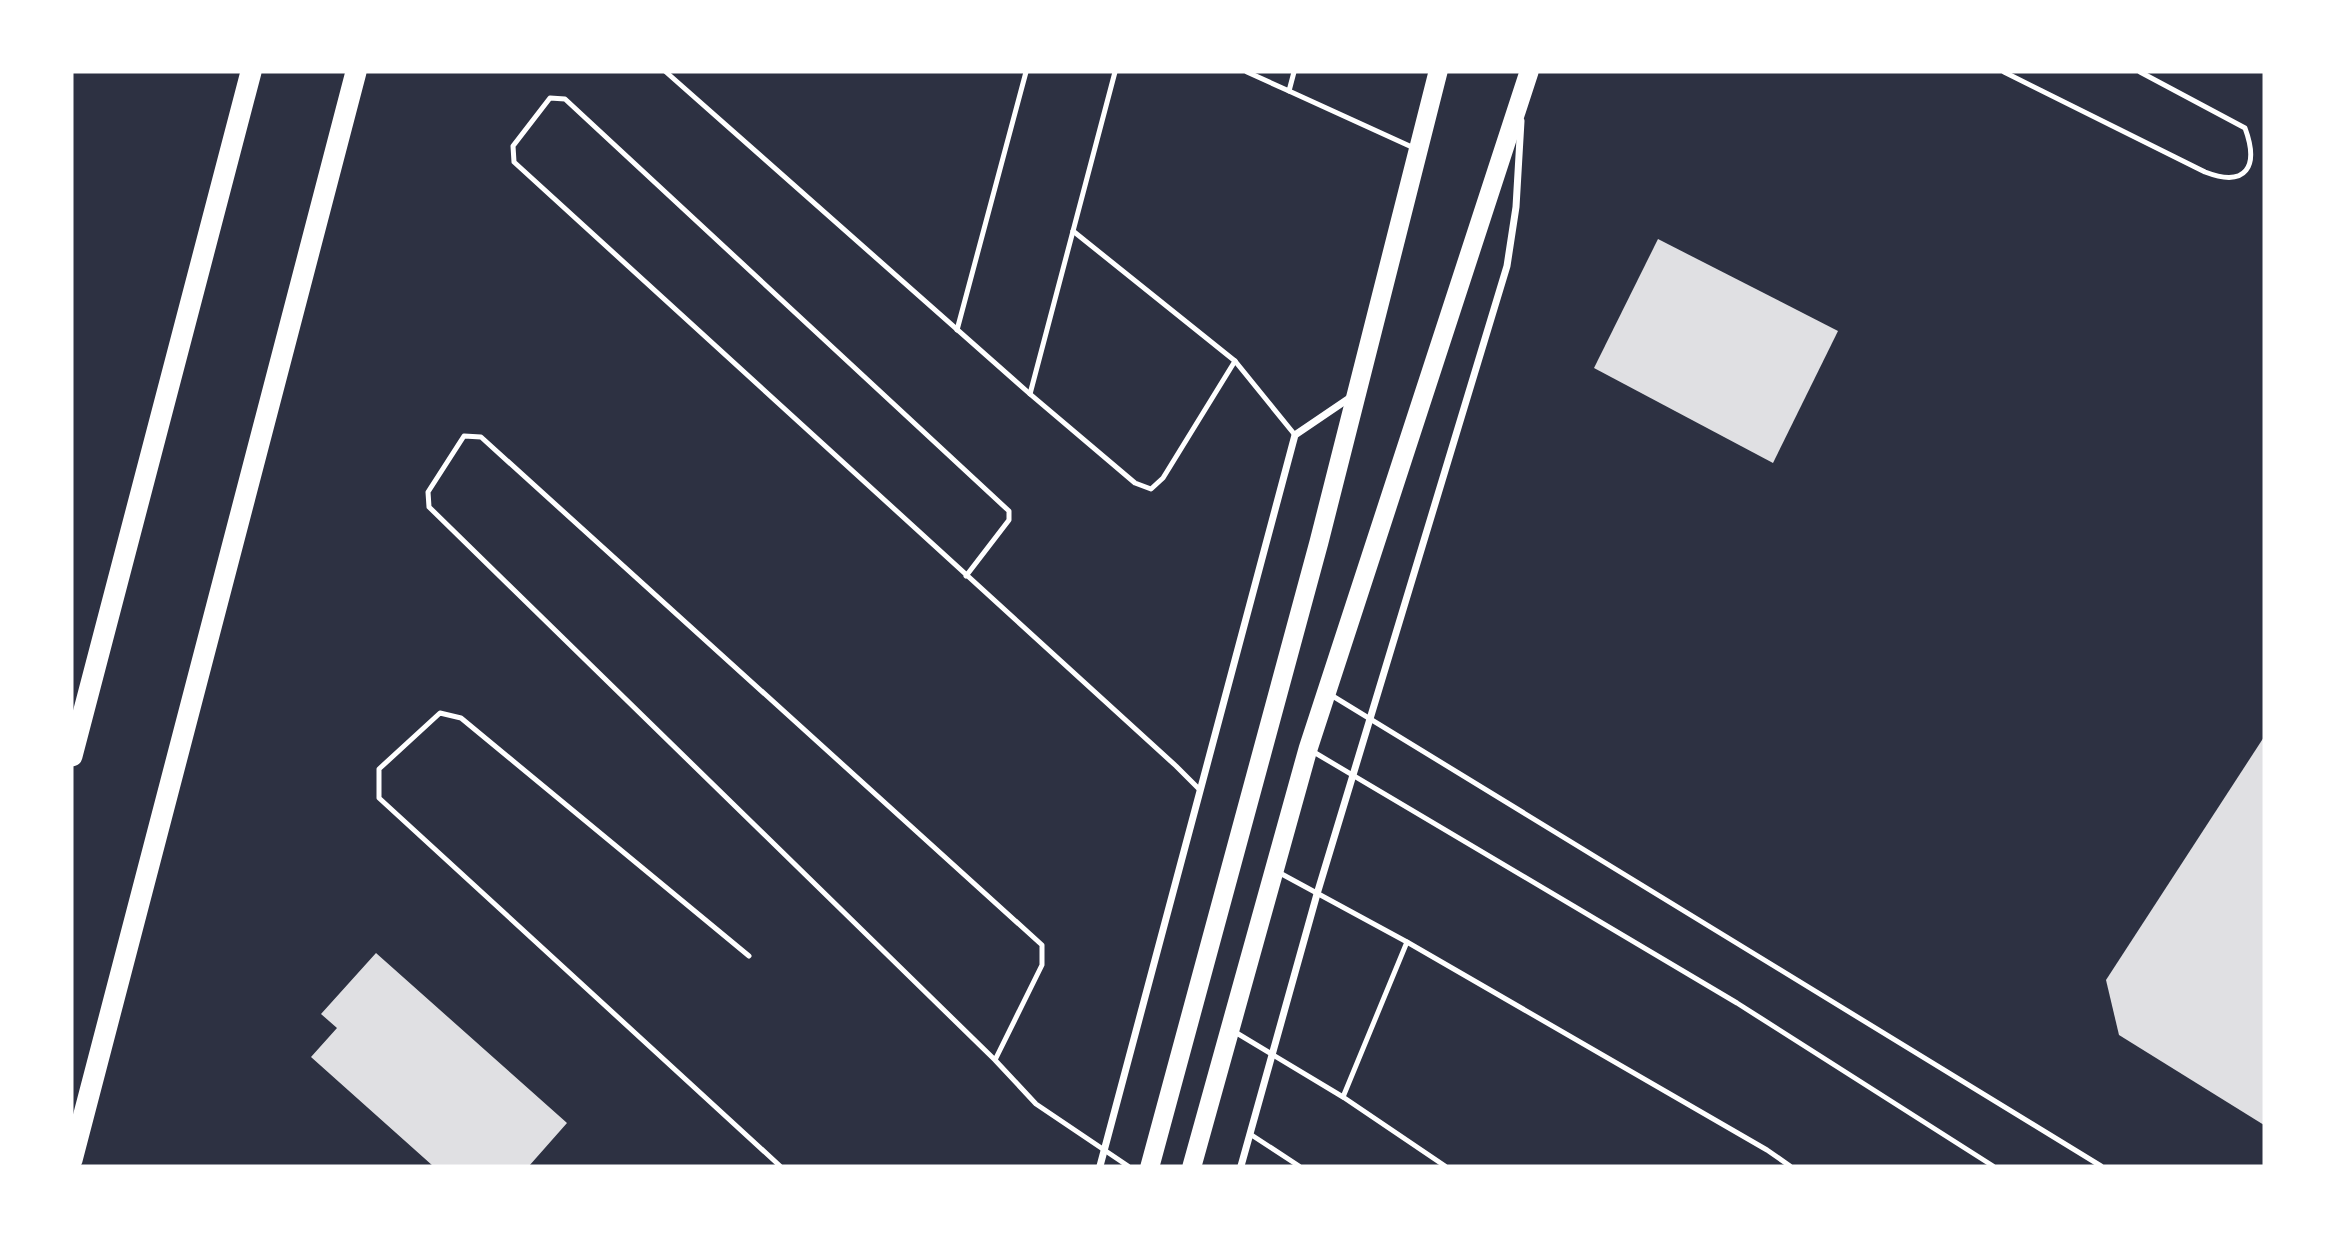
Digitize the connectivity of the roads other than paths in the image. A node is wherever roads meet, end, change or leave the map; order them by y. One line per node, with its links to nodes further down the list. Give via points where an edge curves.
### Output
1 (251, 72): 25 (highway)
2 (356, 72): 38 (highway)
3 (666, 72): 16 (lane)
4 (1026, 72): 16 (lane)
5 (1115, 72): 15 (lane)
6 (1247, 72): 12 (lane)
7 (1294, 72): 12 (lane)
8 (1438, 72): 14 (highway)
9 (1529, 72): 13 (highway)
10 (2004, 72): 11 (lane, via 2206,173 2234,179 2245,172 2251,159 2245,128)
11 (2140, 72)
12 (1289, 91): 14 (lane)
13 (1523, 91): 22 (highway); 23 (street, via 1516,207 1507,266)
14 (1418, 150): 19 (highway)
15 (1073, 231): 17 (lane); 18 (lane)
16 (957, 330): 18 (lane)
17 (1235, 360): 18 (lane, via 1163,478 1151,489 1135,483); 20 (lane)
18 (1030, 394)
19 (1355, 394): 20 (street); 42 (highway)
20 (1296, 435): 27 (street)
21 (966, 576): 21 (lane, via 1009,520 1009,511 565,99 550,98 513,146 514,162); 27 (lane)
22 (1327, 693): 23 (lane); 24 (highway)
23 (1370, 720): 26 (street); 49 (lane)
24 (1308, 749): 26 (lane); 28 (highway)
25 (72, 756)
26 (1354, 776): 29 (street); 48 (lane, via 1737,1003)
27 (1200, 790): 37 (street)
28 (1275, 870): 29 (lane); 32 (highway)
29 (1317, 894): 30 (lane); 33 (street)
30 (1407, 942): 35 (lane); 47 (lane)
31 (749, 956): 39 (lane, via 461,718 440,713 379,768 379,798)
32 (1231, 1030): 33 (lane); 43 (highway)
33 (1272, 1054): 35 (lane); 36 (street)
34 (995, 1060): 34 (lane, via 429,508 428,492 464,436 481,437 1042,945 1042,965); 37 (lane, via 1036,1104)
35 (1343, 1097): 46 (lane)
36 (1250, 1134): 44 (street); 45 (lane)
37 (1105, 1150): 40 (street); 41 (lane)
38 (72, 1160)
39 (780, 1166)
40 (1100, 1166)
41 (1128, 1166)
42 (1150, 1166)
43 (1192, 1166)
44 (1241, 1166)
45 (1298, 1166)
46 (1445, 1166)
47 (1790, 1166)
48 (1993, 1166)
49 (2101, 1166)

